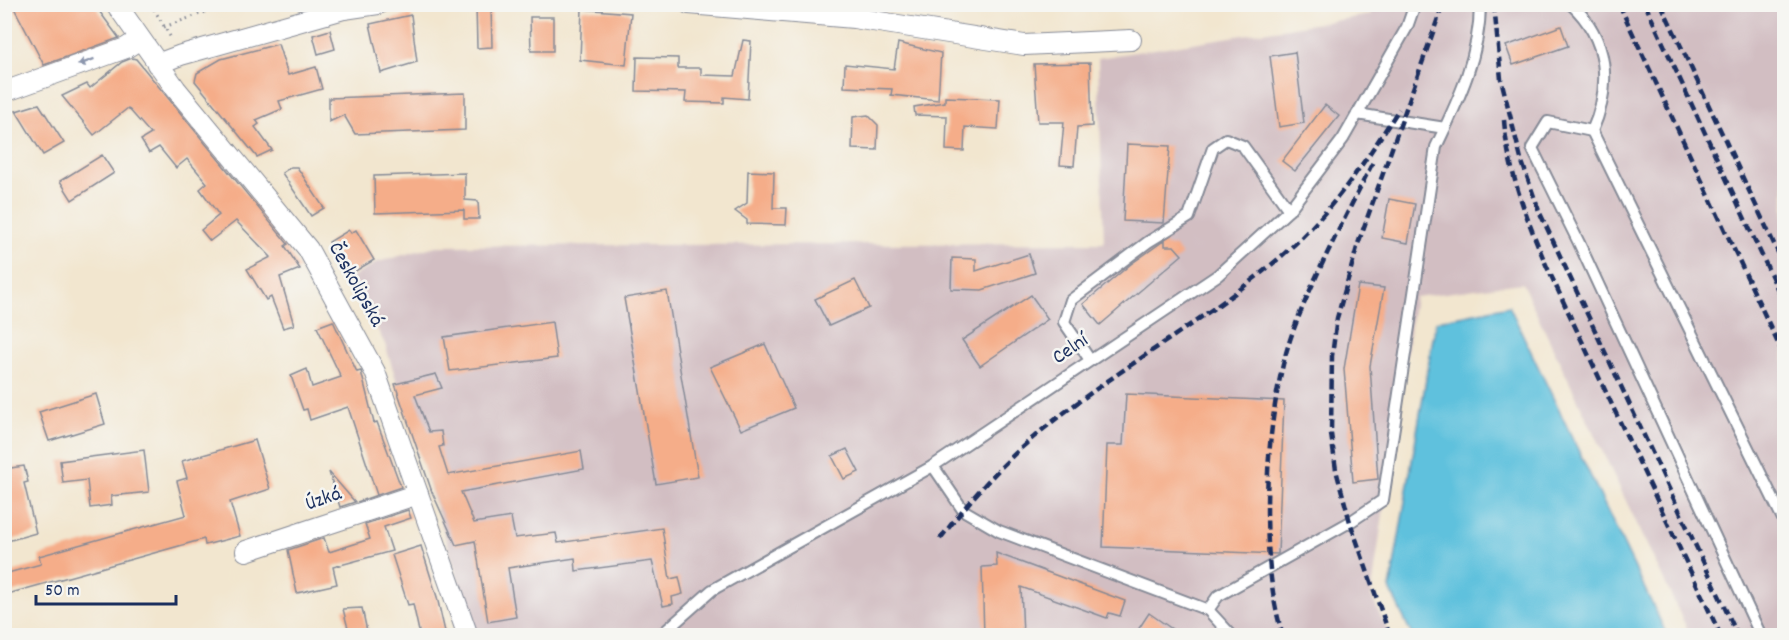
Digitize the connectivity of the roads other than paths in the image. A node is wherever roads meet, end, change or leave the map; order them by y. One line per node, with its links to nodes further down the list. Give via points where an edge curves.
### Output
1 (116, 4): 8 (street, Českolipská)
2 (689, 4): 7 (street)
3 (1414, 4): 12 (lane, Celní, via 1407,27)
4 (1480, 4): 13 (lane, via 1477,45)
5 (1571, 4): 14 (lane, via 1599,42 1606,69 1602,108)
6 (376, 5): 10 (street, via 344,9)
7 (859, 11): 9 (street, via 1024,45)
8 (140, 39): 10 (street, Českolipská); 11 (street, one-way to 11, via 126,48)
9 (1131, 40)
10 (157, 64): 18 (street, Českolipská, via 308,249 375,372)
11 (4, 92)
12 (1357, 114): 13 (lane); 15 (lane, Celní, via 1343,139)
13 (1445, 128): 21 (lane, via 1436,147 1383,500 1218,596)
14 (1592, 131): 19 (lane); 25 (lane, via 1548,122 1532,148)
15 (1289, 210): 16 (lane, Celní, via 1218,275); 16 (lane, via 1244,146 1226,139 1213,148 1189,216 1071,300 1064,322)
16 (1090, 360): 17 (lane, Celní)
17 (933, 466): 21 (lane, via 963,510 999,531); 23 (lane, Celní, via 712,590)
18 (418, 494): 20 (street, Úzká); 22 (street, Českolipská)
19 (1785, 521)
20 (246, 551)
21 (1208, 610): 24 (lane)
22 (468, 636)
23 (660, 636)
24 (1232, 636)
25 (1761, 636)

